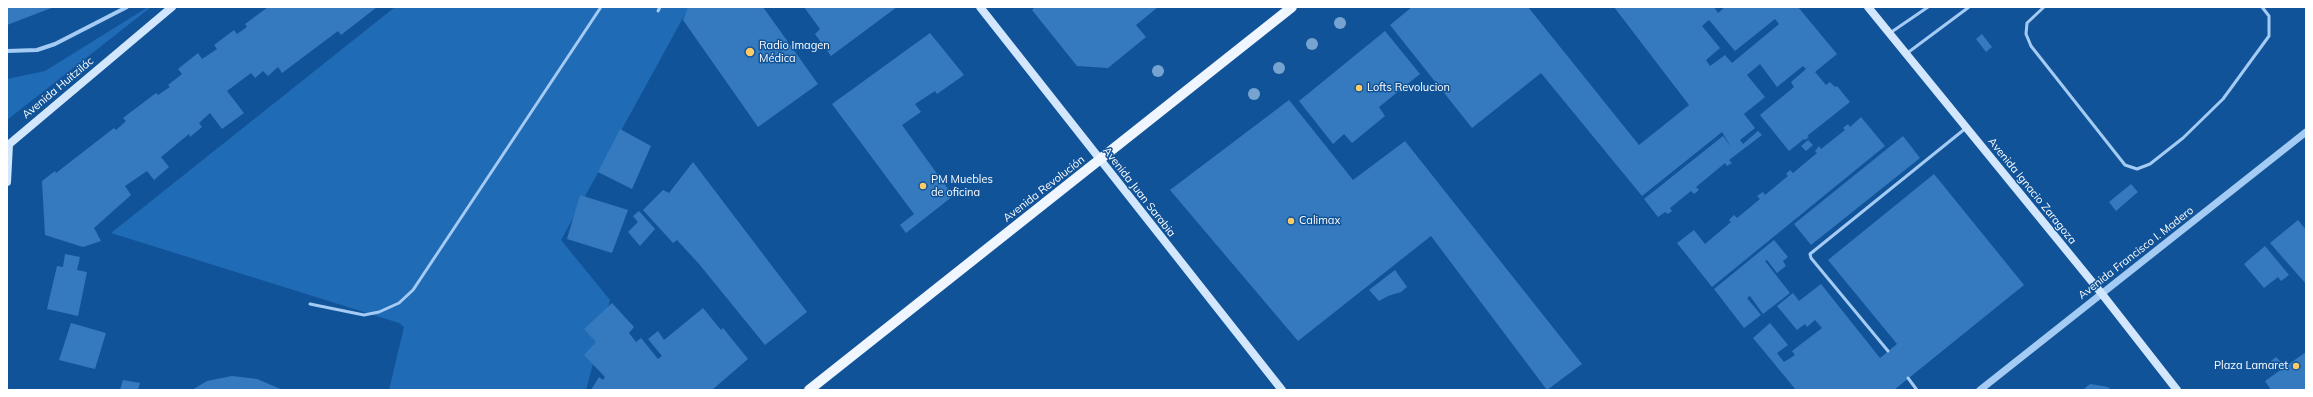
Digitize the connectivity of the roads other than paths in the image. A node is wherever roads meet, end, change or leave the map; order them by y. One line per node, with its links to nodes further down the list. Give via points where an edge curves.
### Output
1 (127, 7): 14 (street, via 55,44 37,50)
2 (172, 7): 18 (main road, Avenida Huitzilác)
3 (601, 7): 22 (lane, via 413,290 399,303 379,312 364,315)
4 (660, 7): 12 (lane)
5 (980, 7): 19 (main road, Avenida Juan Sarabia)
6 (1292, 7): 19 (main road, Avenida Revolución)
7 (1868, 7): 13 (main road, Avenida Ignacio Zaragoza)
8 (1928, 7): 13 (lane)
9 (1969, 7): 15 (lane)
10 (2044, 7): 11 (lane, via 2027,23 2026,34 2031,46 2125,165 2137,169 2150,164 2183,138 2223,99 2270,36 2269,16)
11 (2262, 7)
12 (658, 11)
13 (1889, 34): 15 (main road, Avenida Ignacio Zaragoza)
14 (7, 51)
15 (1906, 54): 16 (main road, Avenida Ignacio Zaragoza)
16 (1966, 128): 21 (main road, Avenida Ignacio Zaragoza); 23 (lane, via 1810,254)
17 (2306, 132): 21 (street, Avenida Francisco I. Madero)
18 (8, 145): 20 (main road)
19 (1100, 160): 25 (main road, Avenida Revolución); 26 (main road, Avenida Juan Sarabia)
20 (7, 182)
21 (2102, 294): 28 (street, Avenida Francisco I. Madero); 29 (main road, Avenida Ignacio Zaragoza)
22 (310, 304)
23 (1888, 351)
24 (1908, 378): 27 (lane)
25 (809, 390)
26 (1282, 390)
27 (1917, 390)
28 (1980, 390)
29 (2177, 390)

